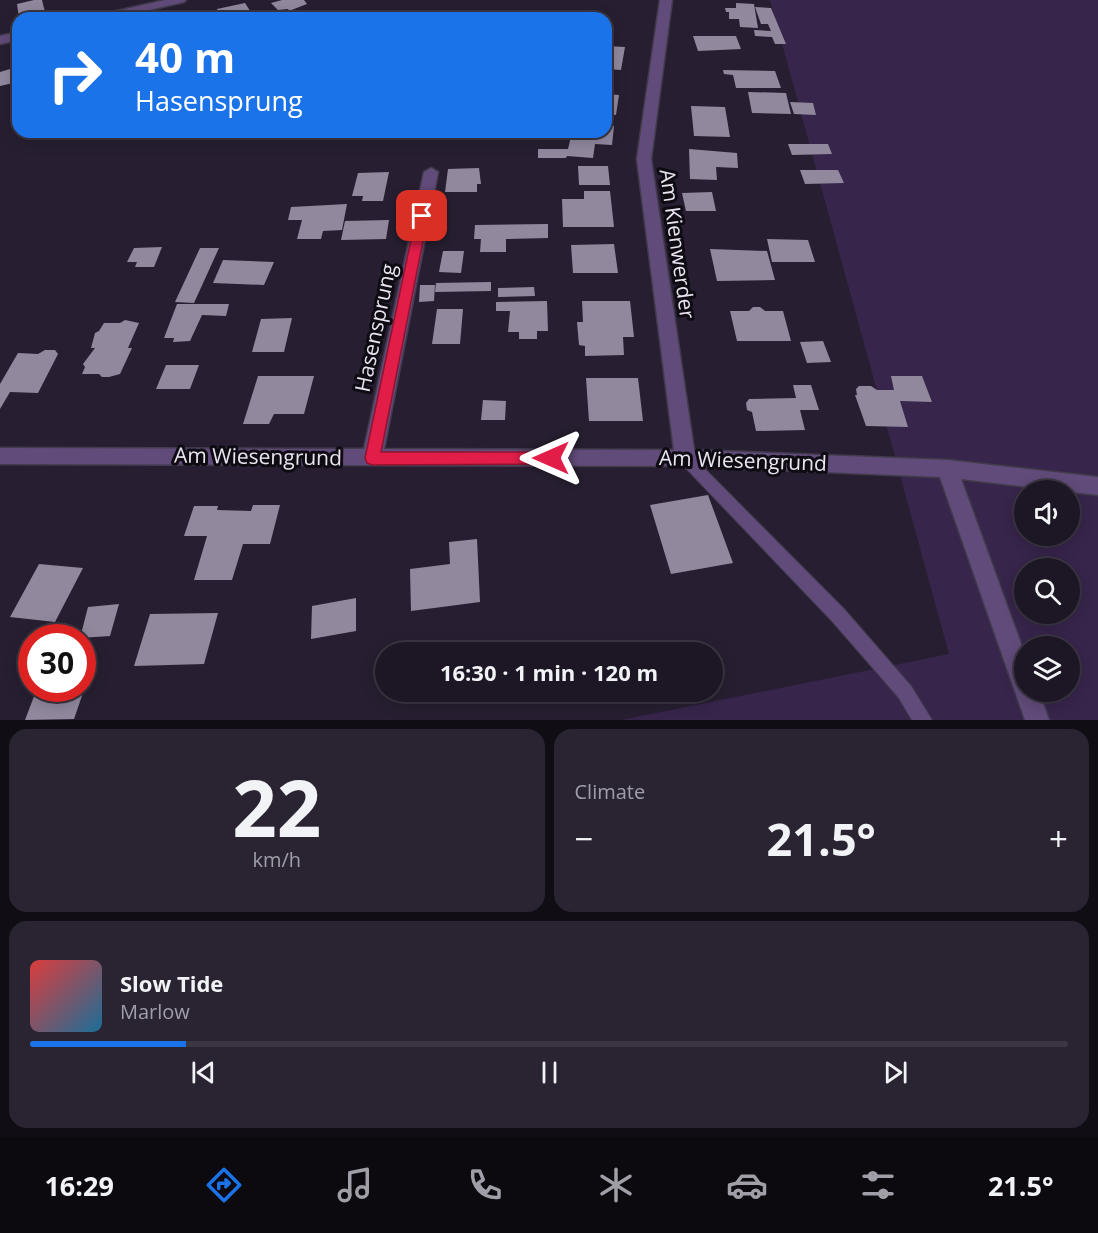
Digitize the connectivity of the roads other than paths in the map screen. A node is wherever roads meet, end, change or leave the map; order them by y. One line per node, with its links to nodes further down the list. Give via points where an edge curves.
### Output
1 (180, 0): 3 (street)
2 (666, 0): 7 (street, Am Kienwerder, via 644,159)
3 (126, 12)
4 (431, 172): 6 (street, Hasensprung)
5 (0, 456): 6 (street, Am Wiesengrund)
6 (372, 458): 7 (street, Am Wiesengrund)
7 (685, 458): 8 (street, Am Wiesengrund); 12 (lane, via 838,615 905,692)
8 (947, 469): 9 (street, Am Wiesengrund); 10 (street)
9 (1098, 486)
10 (1014, 656)
11 (1031, 702): 13 (street)
12 (923, 720)
13 (1037, 720)

